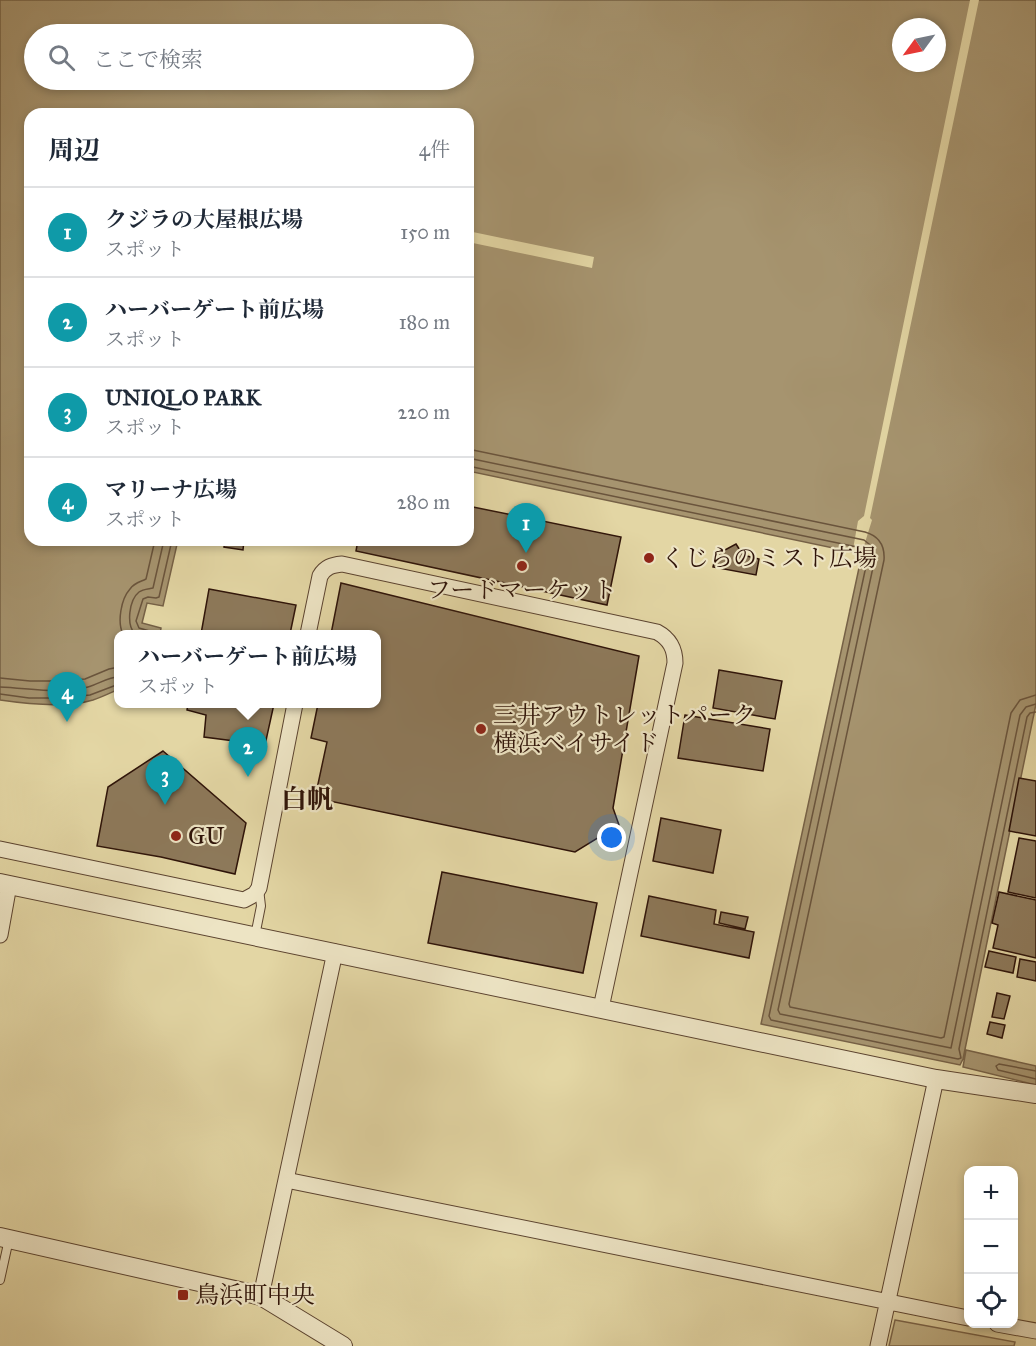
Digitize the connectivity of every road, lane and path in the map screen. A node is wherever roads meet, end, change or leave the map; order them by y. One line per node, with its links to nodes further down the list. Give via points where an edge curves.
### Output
1 (309, 630): 9 (street, via 322,571 342,564 657,632 670,642 675,663)
2 (294, 708): 5 (street)
3 (0, 849): 5 (street, via 244,900)
4 (4, 884): 6 (street); 7 (street)
5 (259, 888): 7 (lane, via 261,906)
6 (0, 935)
7 (255, 936): 8 (street)
8 (335, 952): 9 (street); 12 (street)
9 (601, 1008): 10 (street)
10 (936, 1079): 11 (street); 16 (street)
11 (1036, 1094)
12 (286, 1180): 15 (street); 16 (street)
13 (4, 1238): 14 (lane); 15 (street)
14 (0, 1280)
15 (261, 1296): 20 (street)
16 (888, 1301): 17 (street); 21 (street)
17 (964, 1317)
18 (1018, 1327): 19 (street)
19 (1036, 1331)
20 (343, 1346)
21 (878, 1346)

